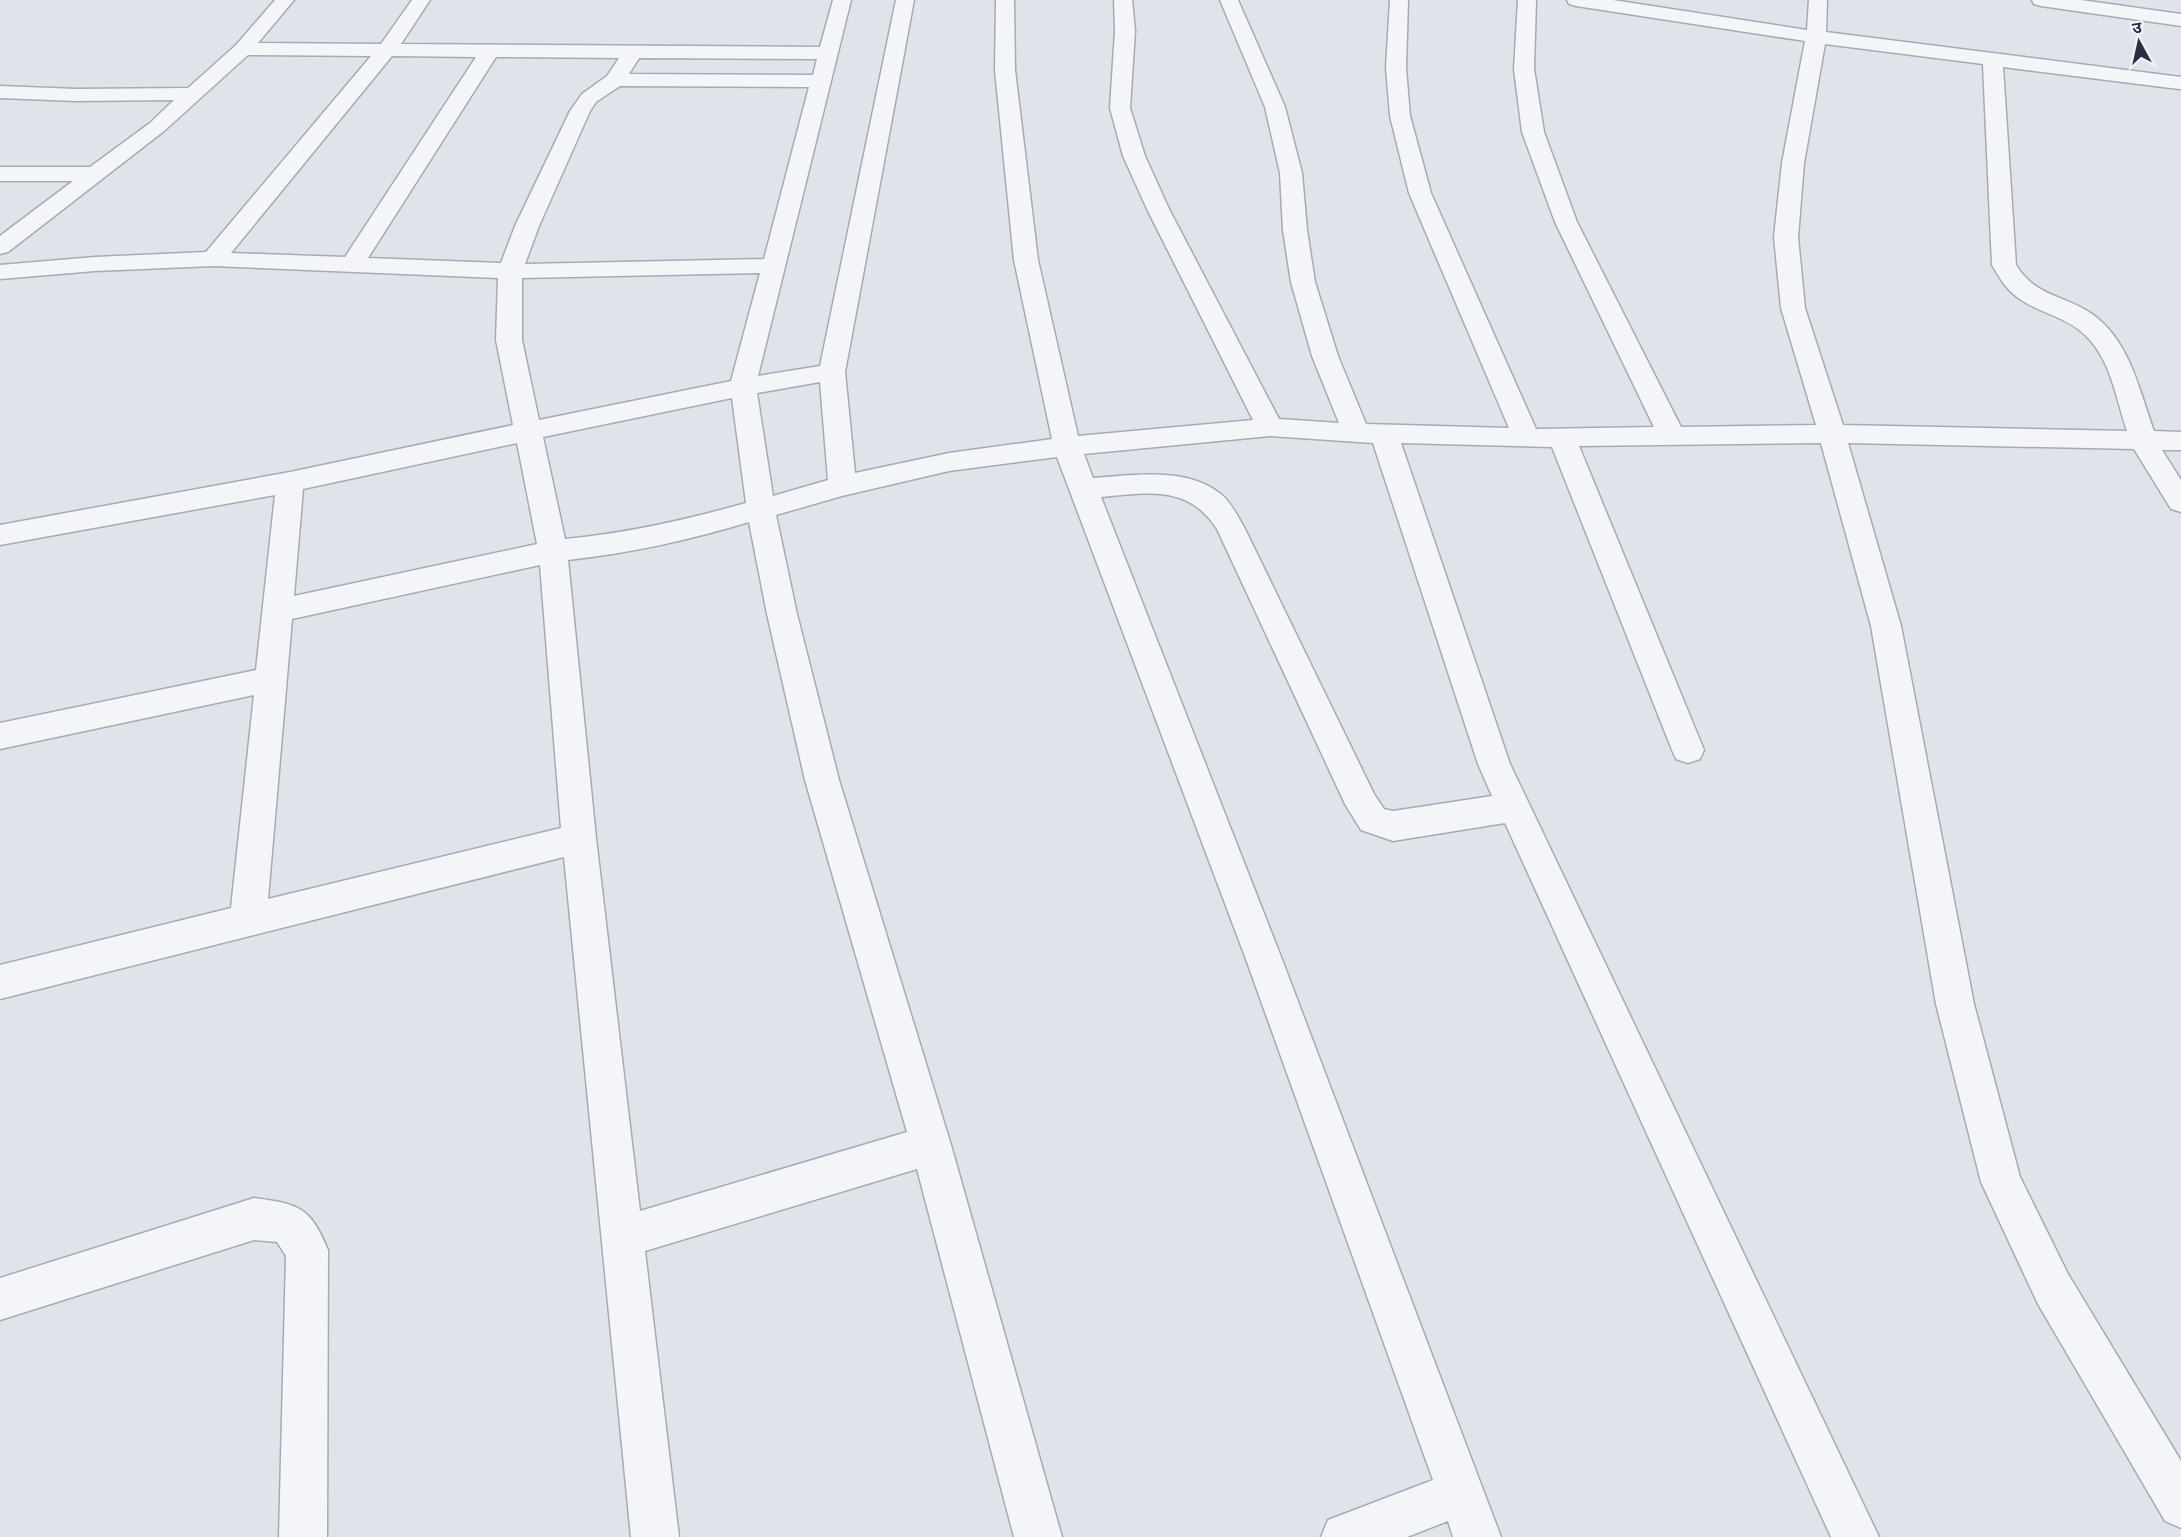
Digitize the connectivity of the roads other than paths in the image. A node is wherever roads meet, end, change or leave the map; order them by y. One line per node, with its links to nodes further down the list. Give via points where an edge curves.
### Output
1 (285, 0): 15 (street)
2 (421, 0): 16 (street)
3 (842, 0): 20 (street)
4 (904, 0): 32 (street)
5 (1005, 0): 43 (street, via 1005,70 1026,260)
6 (1123, 0): 34 (street, via 1120,108 1134,156)
7 (1229, 0): 36 (street, via 1275,106 1291,173 1303,282 1325,356)
8 (1399, 0): 40 (street, via 1396,68 1401,116 1420,193)
9 (1527, 0): 39 (street, via 1524,69 1533,132 1566,222)
10 (1576, 0): 14 (street)
11 (1818, 0): 14 (street)
12 (2041, 0): 13 (street)
13 (2181, 20)
14 (1816, 37): 18 (street); 37 (street, via 1793,163 1786,237 1793,308)
15 (243, 49): 16 (street); 23 (street)
16 (386, 51): 17 (street); 27 (street)
17 (490, 51): 19 (street); 28 (street)
18 (1993, 60): 21 (street); 41 (street, via 2004,265 2020,290 2032,299 2060,308 2095,330 2109,348 2130,394)
19 (624, 66): 20 (street); 20 (street); 30 (street, via 580,111 526,226)
20 (824, 67): 29 (street)
21 (2179, 83)
22 (0, 92): 23 (street)
23 (193, 94): 25 (street)
24 (0, 174): 25 (street)
25 (98, 174): 26 (street)
26 (0, 246)
27 (213, 259): 28 (street); 31 (street)
28 (352, 264): 30 (street)
29 (774, 266): 30 (street); 33 (street)
30 (510, 271): 35 (street, via 509,340)
31 (0, 272)
32 (832, 372): 33 (street); 45 (street)
33 (743, 386): 35 (street); 48 (street)
34 (1270, 427): 36 (street); 43 (street)
35 (528, 429): 44 (street); 50 (street)
36 (1370, 434): 40 (street); 55 (street, via 1416,523 1453,647 1494,764)
37 (1832, 434): 39 (street); 41 (street); 63 (street, via 1886,626 1955,1004 2001,1182 2053,1289)
38 (1561, 436): 39 (street); 40 (street); 54 (street)
39 (1672, 436)
40 (1527, 438)
41 (2144, 440): 42 (street); 47 (street)
42 (2181, 441)
43 (1067, 446): 45 (street, via 949,462); 46 (street)
44 (290, 482): 49 (street); 51 (street)
45 (842, 486): 48 (street)
46 (1083, 489): 55 (street, via 1170,485 1195,491 1213,503 1230,526 1373,820 1393,826); 62 (street, via 1265,962)
47 (2181, 502)
48 (762, 509): 50 (street, via 695,528 610,545); 59 (street, via 782,614 822,780)
49 (0, 535)
50 (553, 551): 51 (street); 56 (street)
51 (278, 610): 52 (street)
52 (272, 679): 53 (street); 57 (street)
53 (0, 735)
54 (1688, 750)
55 (1514, 807): 69 (street)
56 (579, 838): 57 (street); 60 (street)
57 (248, 921): 58 (street)
58 (0, 982)
59 (931, 1145): 60 (street); 66 (street)
60 (623, 1237): 65 (street)
61 (0, 1299): 64 (street, via 254,1219 288,1223 307,1250)
62 (1461, 1493): 67 (street); 68 (street)
63 (2181, 1505)
64 (303, 1537)
65 (655, 1537)
66 (1038, 1537)
67 (1345, 1537)
68 (1477, 1537)
69 (1855, 1537)

